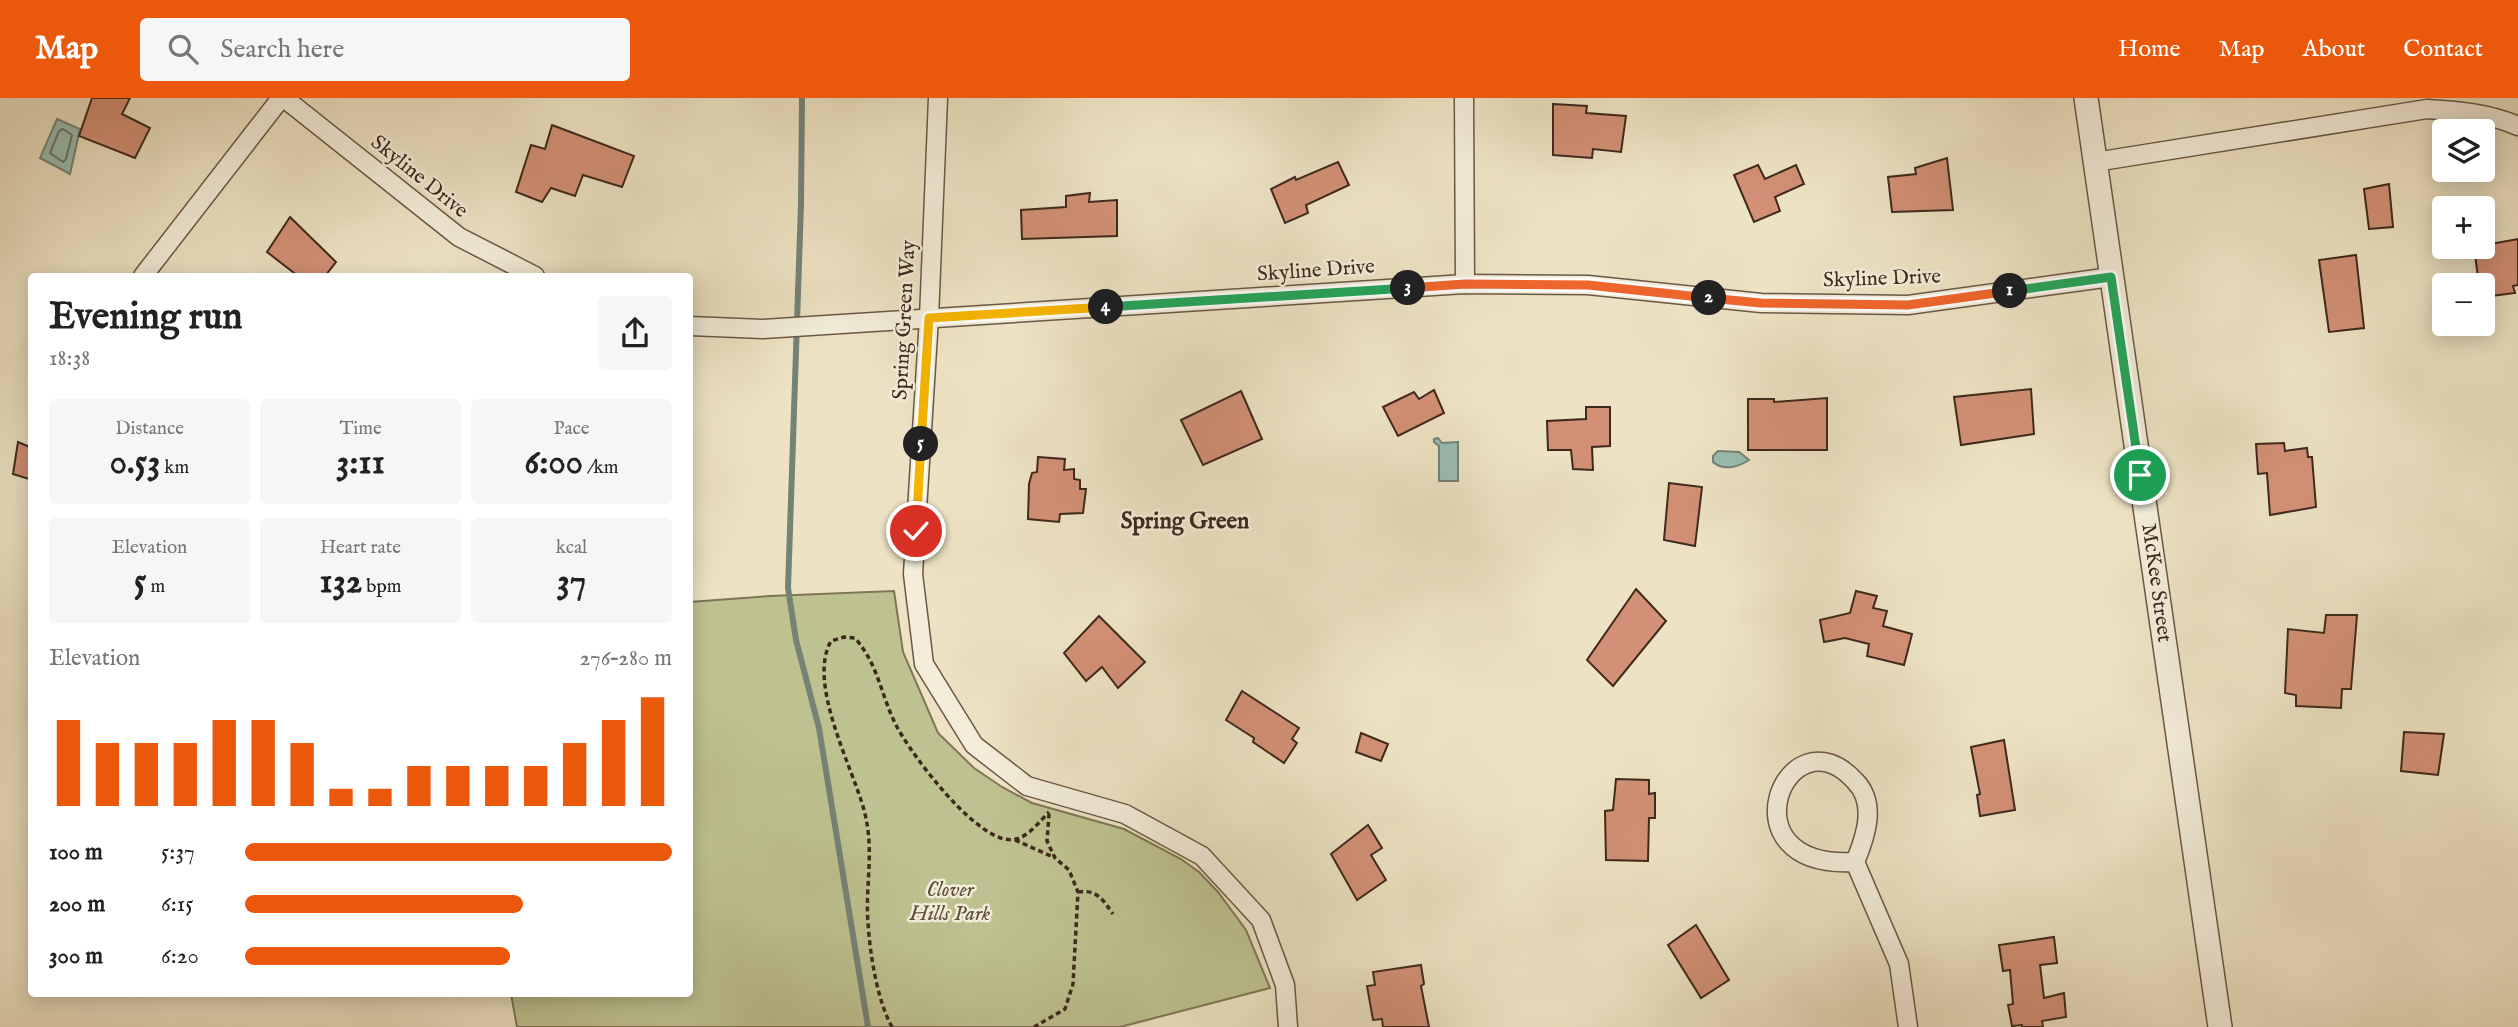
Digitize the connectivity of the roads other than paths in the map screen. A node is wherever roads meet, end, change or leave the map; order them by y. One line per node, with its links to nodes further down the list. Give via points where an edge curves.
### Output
1 (283, 98): 7 (street); 8 (street, Skyline Drive, via 458,237)
2 (938, 98): 11 (street, Spring Green Way)
3 (1465, 98): 10 (street)
4 (2086, 98): 6 (street, McKee Street)
5 (2518, 126): 6 (street, via 2497,117 2427,109)
6 (2095, 162): 9 (street, McKee Street)
7 (145, 273)
8 (529, 273)
9 (2111, 277): 10 (street, Skyline Drive, via 1908,305 1761,303 1588,285); 16 (street, McKee Street)
10 (1465, 284): 11 (street, Skyline Drive)
11 (929, 318): 12 (street, Skyline Drive, via 763,329); 14 (street, Spring Green Way, via 913,575 924,664 974,745 1027,786 1125,814 1202,856 1261,920 1285,985)
12 (693, 326)
13 (1856, 862): 13 (street, via 1868,822 1861,787 1848,773 1826,762 1792,772 1778,797 1780,831 1805,853 1824,860); 15 (street, via 1899,964)
14 (1288, 1027)
15 (1908, 1027)
16 (2220, 1027)

